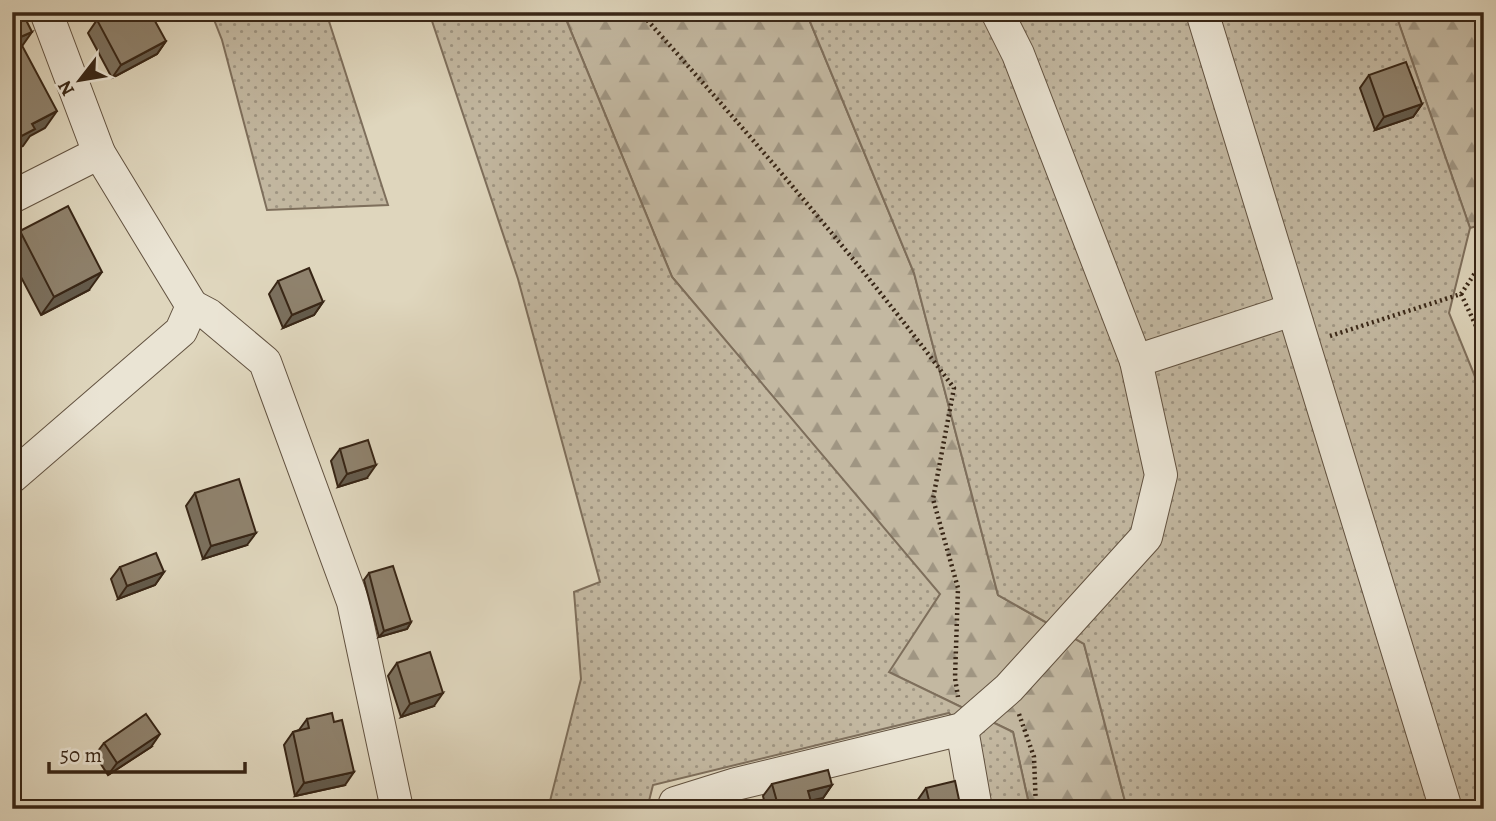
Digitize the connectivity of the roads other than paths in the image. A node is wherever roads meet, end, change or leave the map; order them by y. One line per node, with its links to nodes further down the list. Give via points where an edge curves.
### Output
1 (46, 12): 4 (street)
2 (996, 12): 8 (street, via 1018,54)
3 (1202, 12): 7 (street)
4 (99, 153): 5 (street); 6 (street)
5 (12, 197)
6 (192, 306): 9 (street, via 181,331); 11 (street, via 265,362 353,602)
7 (1292, 310): 8 (street); 14 (street)
8 (1136, 362): 10 (street, via 1161,475 1146,537 1009,688)
9 (12, 477)
10 (962, 729): 12 (street, via 736,784 675,803); 13 (street)
11 (397, 809)
12 (673, 809)
13 (976, 809)
14 (1446, 809)

